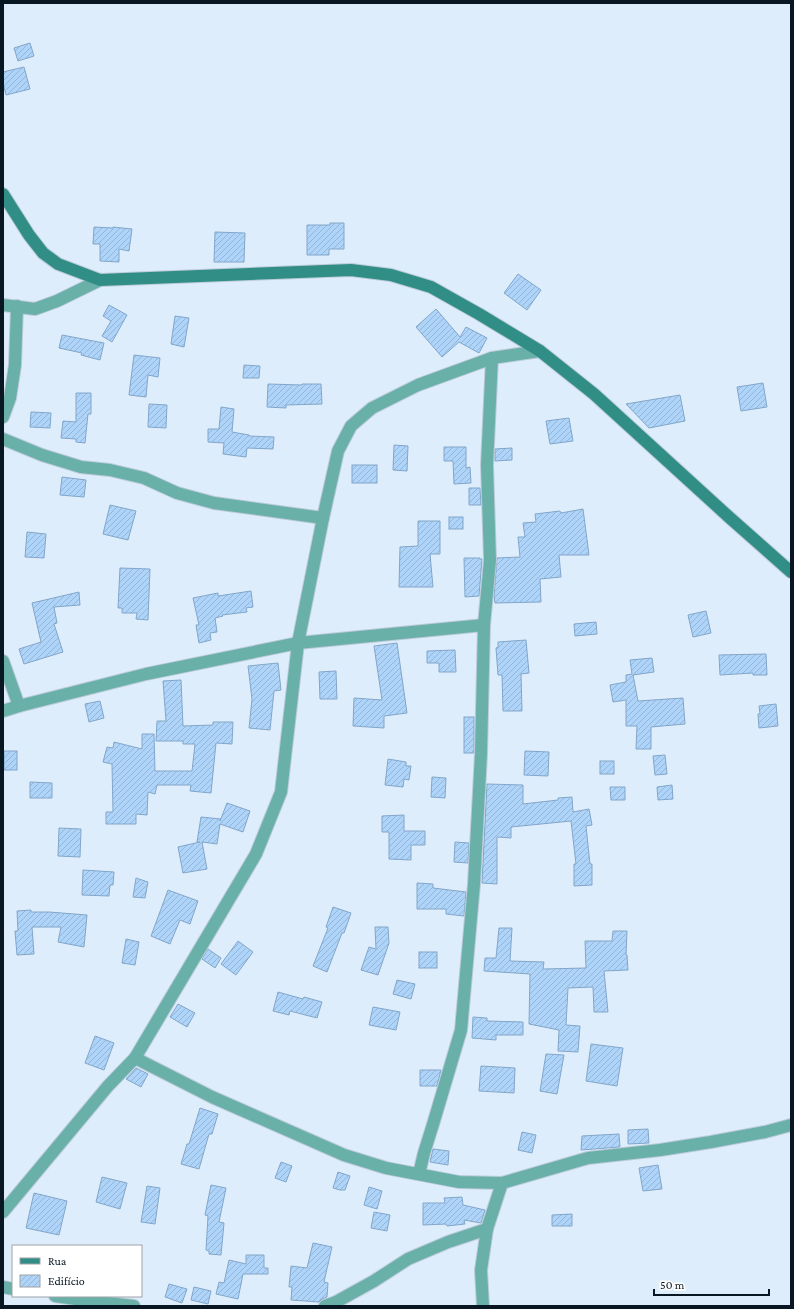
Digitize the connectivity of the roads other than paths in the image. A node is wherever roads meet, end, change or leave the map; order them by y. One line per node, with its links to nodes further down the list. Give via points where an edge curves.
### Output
1 (3, 194): 2 (street, via 43,253 58,264)
2 (100, 280): 4 (street, via 35,309); 5 (street, via 351,270 391,275 431,287)
3 (3, 305): 4 (street)
4 (17, 306): 7 (street, via 14,372 10,398)
5 (540, 351): 6 (street); 10 (street, via 594,394)
6 (492, 358): 9 (street, via 418,386 372,408 351,426 338,451); 11 (street, via 487,465 490,560)
7 (3, 418)
8 (3, 439): 9 (street, via 81,467 110,470 144,478 178,493 214,503)
9 (323, 518): 12 (street)
10 (791, 572)
11 (484, 625): 12 (street); 18 (street, via 474,884 461,1030)
12 (298, 643): 14 (street, via 146,674); 16 (street, via 281,792 256,854)
13 (3, 661): 14 (street)
14 (19, 706): 15 (street)
15 (3, 711)
16 (135, 1058): 18 (street, via 212,1097 344,1155 386,1168); 20 (street, via 108,1086)
17 (791, 1125): 19 (street, via 711,1142 588,1158)
18 (419, 1174): 19 (street, via 459,1182)
19 (502, 1183): 21 (street)
20 (3, 1212)
21 (487, 1230): 25 (street, via 448,1242 408,1259 374,1281); 26 (street, via 481,1270)
22 (59, 1297): 23 (street)
23 (89, 1304): 24 (street)
24 (134, 1306)
25 (325, 1306)
26 (483, 1306)

